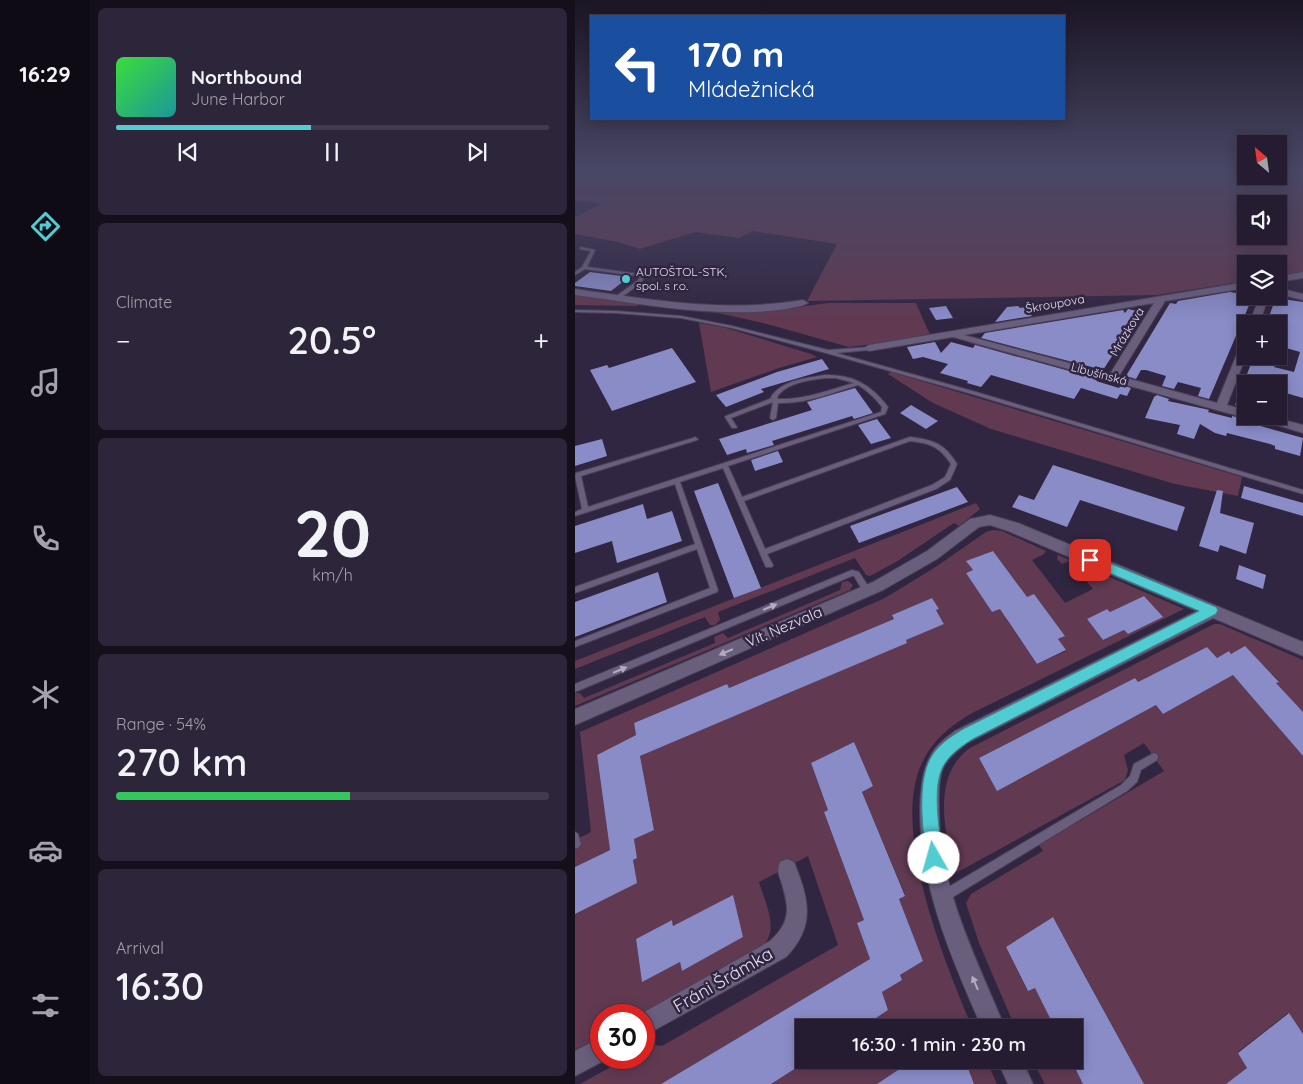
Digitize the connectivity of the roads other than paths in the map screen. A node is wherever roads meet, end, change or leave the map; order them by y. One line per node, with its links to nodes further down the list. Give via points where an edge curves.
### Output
1 (581, 248): 2 (lane, via 593,250)
2 (584, 268): 3 (lane); 10 (lane, via 639,275 639,282)
3 (575, 274)
4 (1303, 276): 5 (street)
5 (1287, 278)
6 (1237, 286): 11 (street, Škroupova)
7 (575, 292): 10 (street)
8 (1287, 293): 9 (street)
9 (1303, 297)
10 (617, 298): 12 (street, via 691,308 771,308)
11 (1162, 298): 14 (street, Škroupova); 18 (street, Mrázkova)
12 (803, 303)
13 (575, 311): 16 (lane, via 681,317)
14 (951, 334): 15 (street, Škroupova); 18 (street, Libušínská)
15 (869, 348): 16 (lane)
16 (828, 352): 30 (lane)
17 (1238, 365): 21 (street)
18 (1113, 378): 21 (street, Libušínská)
19 (858, 383): 20 (lane, via 803,398 783,402); 20 (lane, via 844,377 821,376 778,390); 28 (lane, via 866,386 880,400 885,407 883,413)
20 (776, 400): 23 (lane); 25 (lane, via 728,417)
21 (1221, 407): 22 (street, Libušínská)
22 (1237, 411)
23 (773, 418)
24 (1287, 425): 26 (street)
25 (734, 427)
26 (1303, 429)
27 (695, 439): 32 (lane, via 578,475)
28 (725, 466): 29 (lane); 31 (lane)
29 (677, 481): 32 (lane); 34 (lane)
30 (1303, 492)
31 (740, 500): 35 (lane); 35 (lane, via 910,439 930,441 947,452 954,464 948,478 934,486)
32 (586, 511): 33 (lane)
33 (575, 514)
34 (699, 545): 37 (lane); 40 (lane, via 714,590)
35 (764, 552): 36 (lane)
36 (769, 565)
37 (575, 590)
38 (867, 592): 39 (street, Vít. Nezvala, via 922,561 975,524 995,521); 42 (lane, one-way to 38, via 852,573 856,574); 43 (street, Vít. Nezvala, one-way to 43)
39 (1212, 610): 41 (street); 46 (street, via 968,734 947,748 936,763 929,801 933,847)
40 (575, 644)
41 (1303, 649)
42 (575, 688)
43 (575, 717)
44 (1154, 757): 46 (lane, via 1137,767 1134,779 1124,788)
45 (787, 868): 47 (street, Fráni Šrámka, via 798,909 796,925 786,942)
46 (943, 896): 48 (street, one-way to 46)
47 (655, 1019)
48 (990, 1019)
49 (590, 1055): 50 (street)
50 (575, 1064)
51 (1014, 1069): 52 (street)
52 (1021, 1084)

